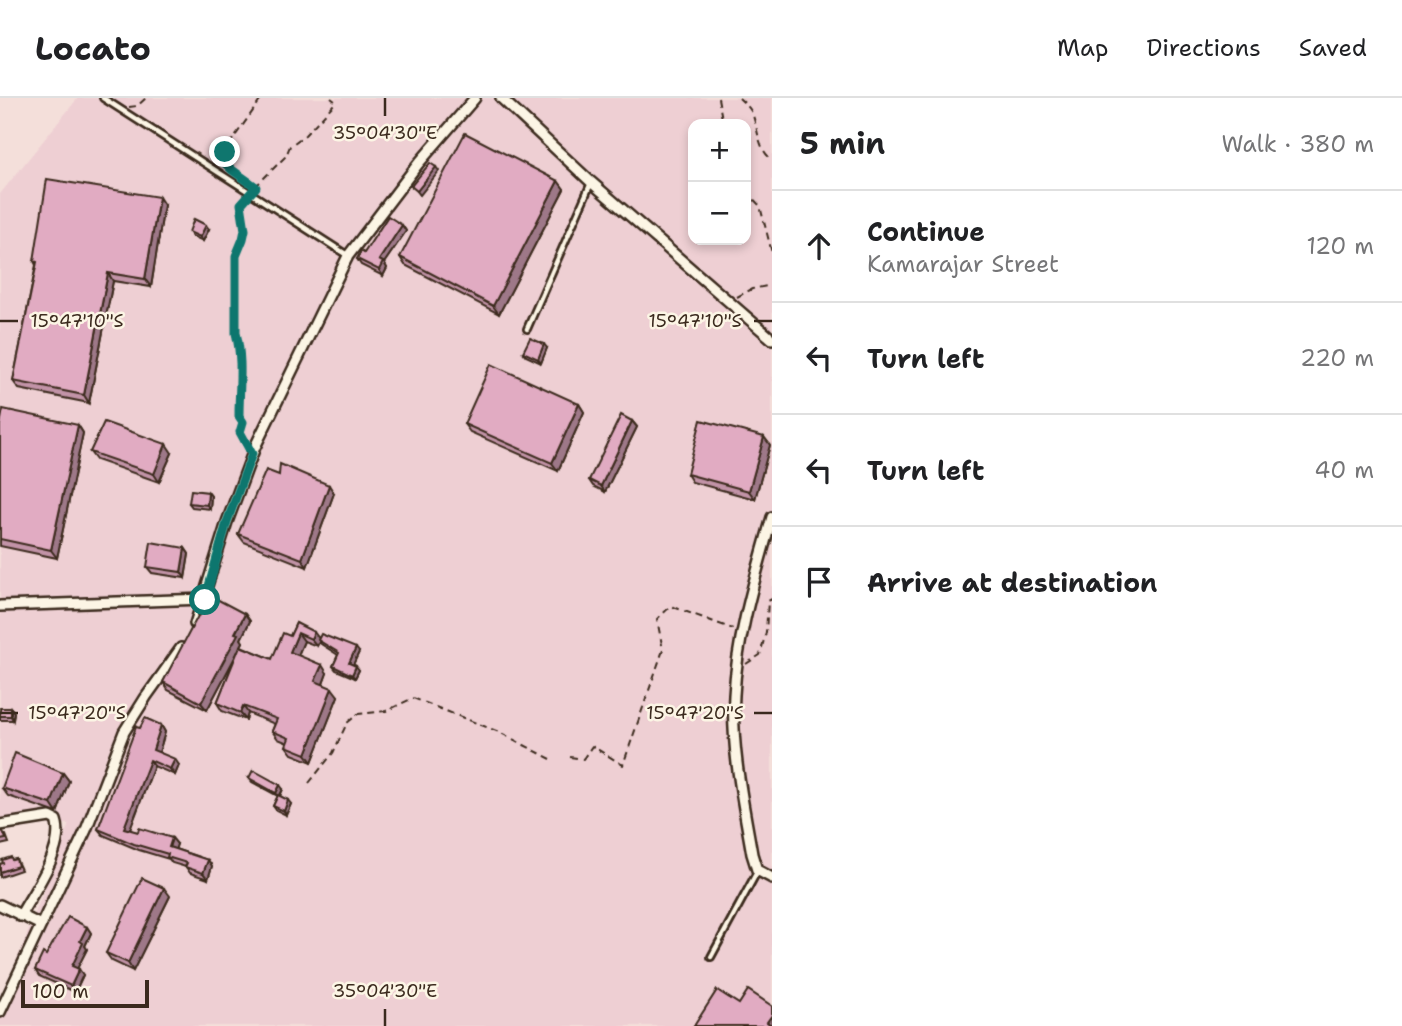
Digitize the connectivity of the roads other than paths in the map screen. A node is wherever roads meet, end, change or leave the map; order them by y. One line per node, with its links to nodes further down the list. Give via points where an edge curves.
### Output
1 (103, 98): 5 (lane)
2 (475, 98): 5 (street)
3 (501, 98): 4 (street)
4 (591, 182): 6 (lane); 7 (street)
5 (348, 256): 9 (street, via 252,454)
6 (527, 329)
7 (772, 339)
8 (772, 517): 12 (street, via 736,664 734,730)
9 (205, 600): 10 (street); 16 (street, via 173,662 124,732 86,830)
10 (0, 606)
11 (0, 825): 15 (street, via 50,817 58,827 46,875)
12 (757, 870): 13 (street); 17 (lane)
13 (772, 878)
14 (0, 905): 15 (street)
15 (20, 916): 16 (street)
16 (41, 925): 18 (street)
17 (711, 957)
18 (0, 1012)

